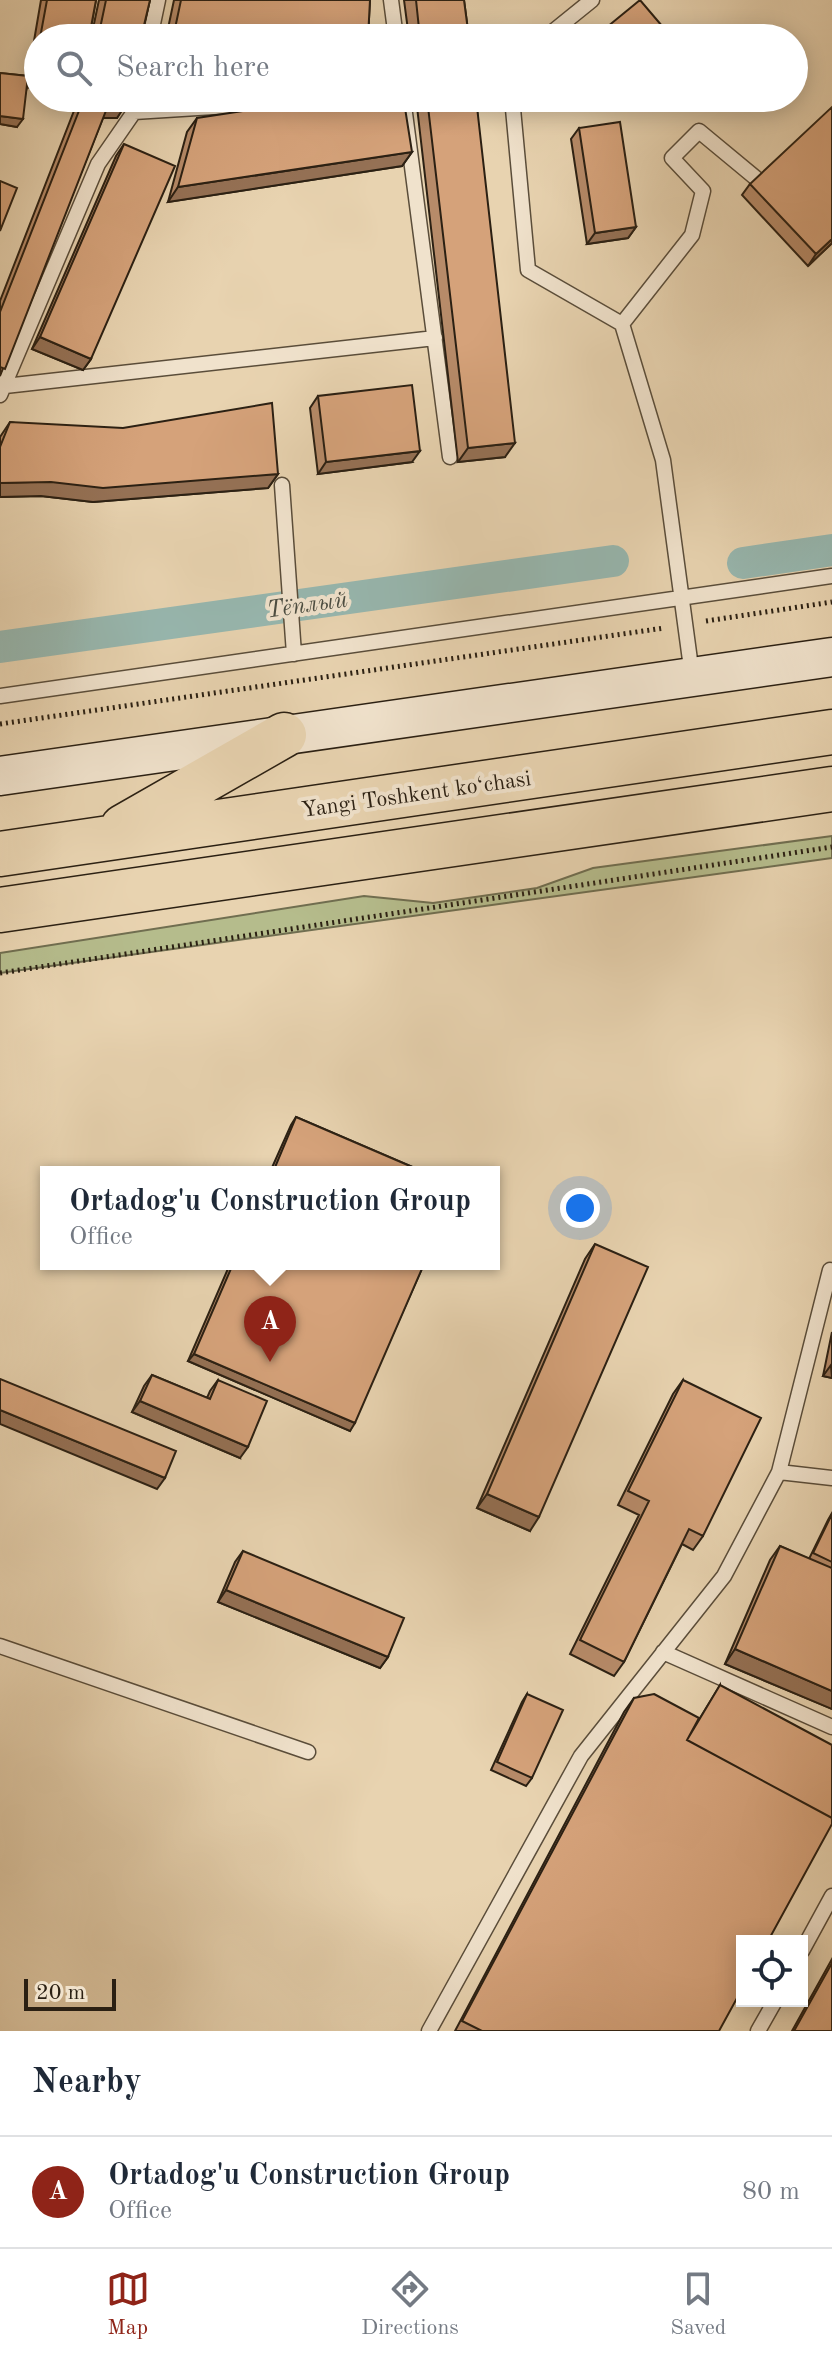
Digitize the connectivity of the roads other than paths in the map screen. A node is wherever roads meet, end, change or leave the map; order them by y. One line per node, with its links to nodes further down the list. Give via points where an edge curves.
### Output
1 (158, 0): 4 (lane)
2 (391, 0): 5 (lane)
3 (592, 0): 6 (lane)
4 (153, 24)
5 (394, 24)
6 (562, 24)
7 (131, 112): 13 (lane, via 98,164)
8 (405, 112): 12 (lane)
9 (513, 112): 11 (lane, via 528,270)
10 (784, 202): 11 (lane, via 699,131 672,158 703,191 692,235)
11 (622, 324): 17 (lane, via 663,460)
12 (435, 338): 13 (lane); 14 (lane)
13 (2, 390)
14 (450, 457)
15 (282, 485): 18 (lane)
16 (832, 576): 17 (lane)
17 (682, 597): 18 (lane); 20 (lane)
18 (294, 654): 21 (lane)
19 (832, 657): 20 (main road)
20 (693, 677): 23 (main road)
21 (0, 696)
22 (832, 732): 26 (highway, Yangi Toshkent ko‘chasi)
23 (284, 735): 24 (main road); 26 (highway)
24 (0, 776)
25 (832, 789): 28 (highway)
26 (101, 839): 27 (highway, Yangi Toshkent ko‘chasi)
27 (0, 854)
28 (0, 910)
29 (830, 1270): 30 (lane)
30 (779, 1472): 31 (lane); 33 (lane, via 724,1576)
31 (832, 1478)
32 (0, 1646): 35 (lane)
33 (663, 1652): 34 (lane); 39 (lane, via 581,1756)
34 (832, 1727)
35 (308, 1752)
36 (832, 1896): 37 (lane)
37 (808, 1940)
38 (772, 2007): 40 (lane)
39 (429, 2031)
40 (758, 2031)

